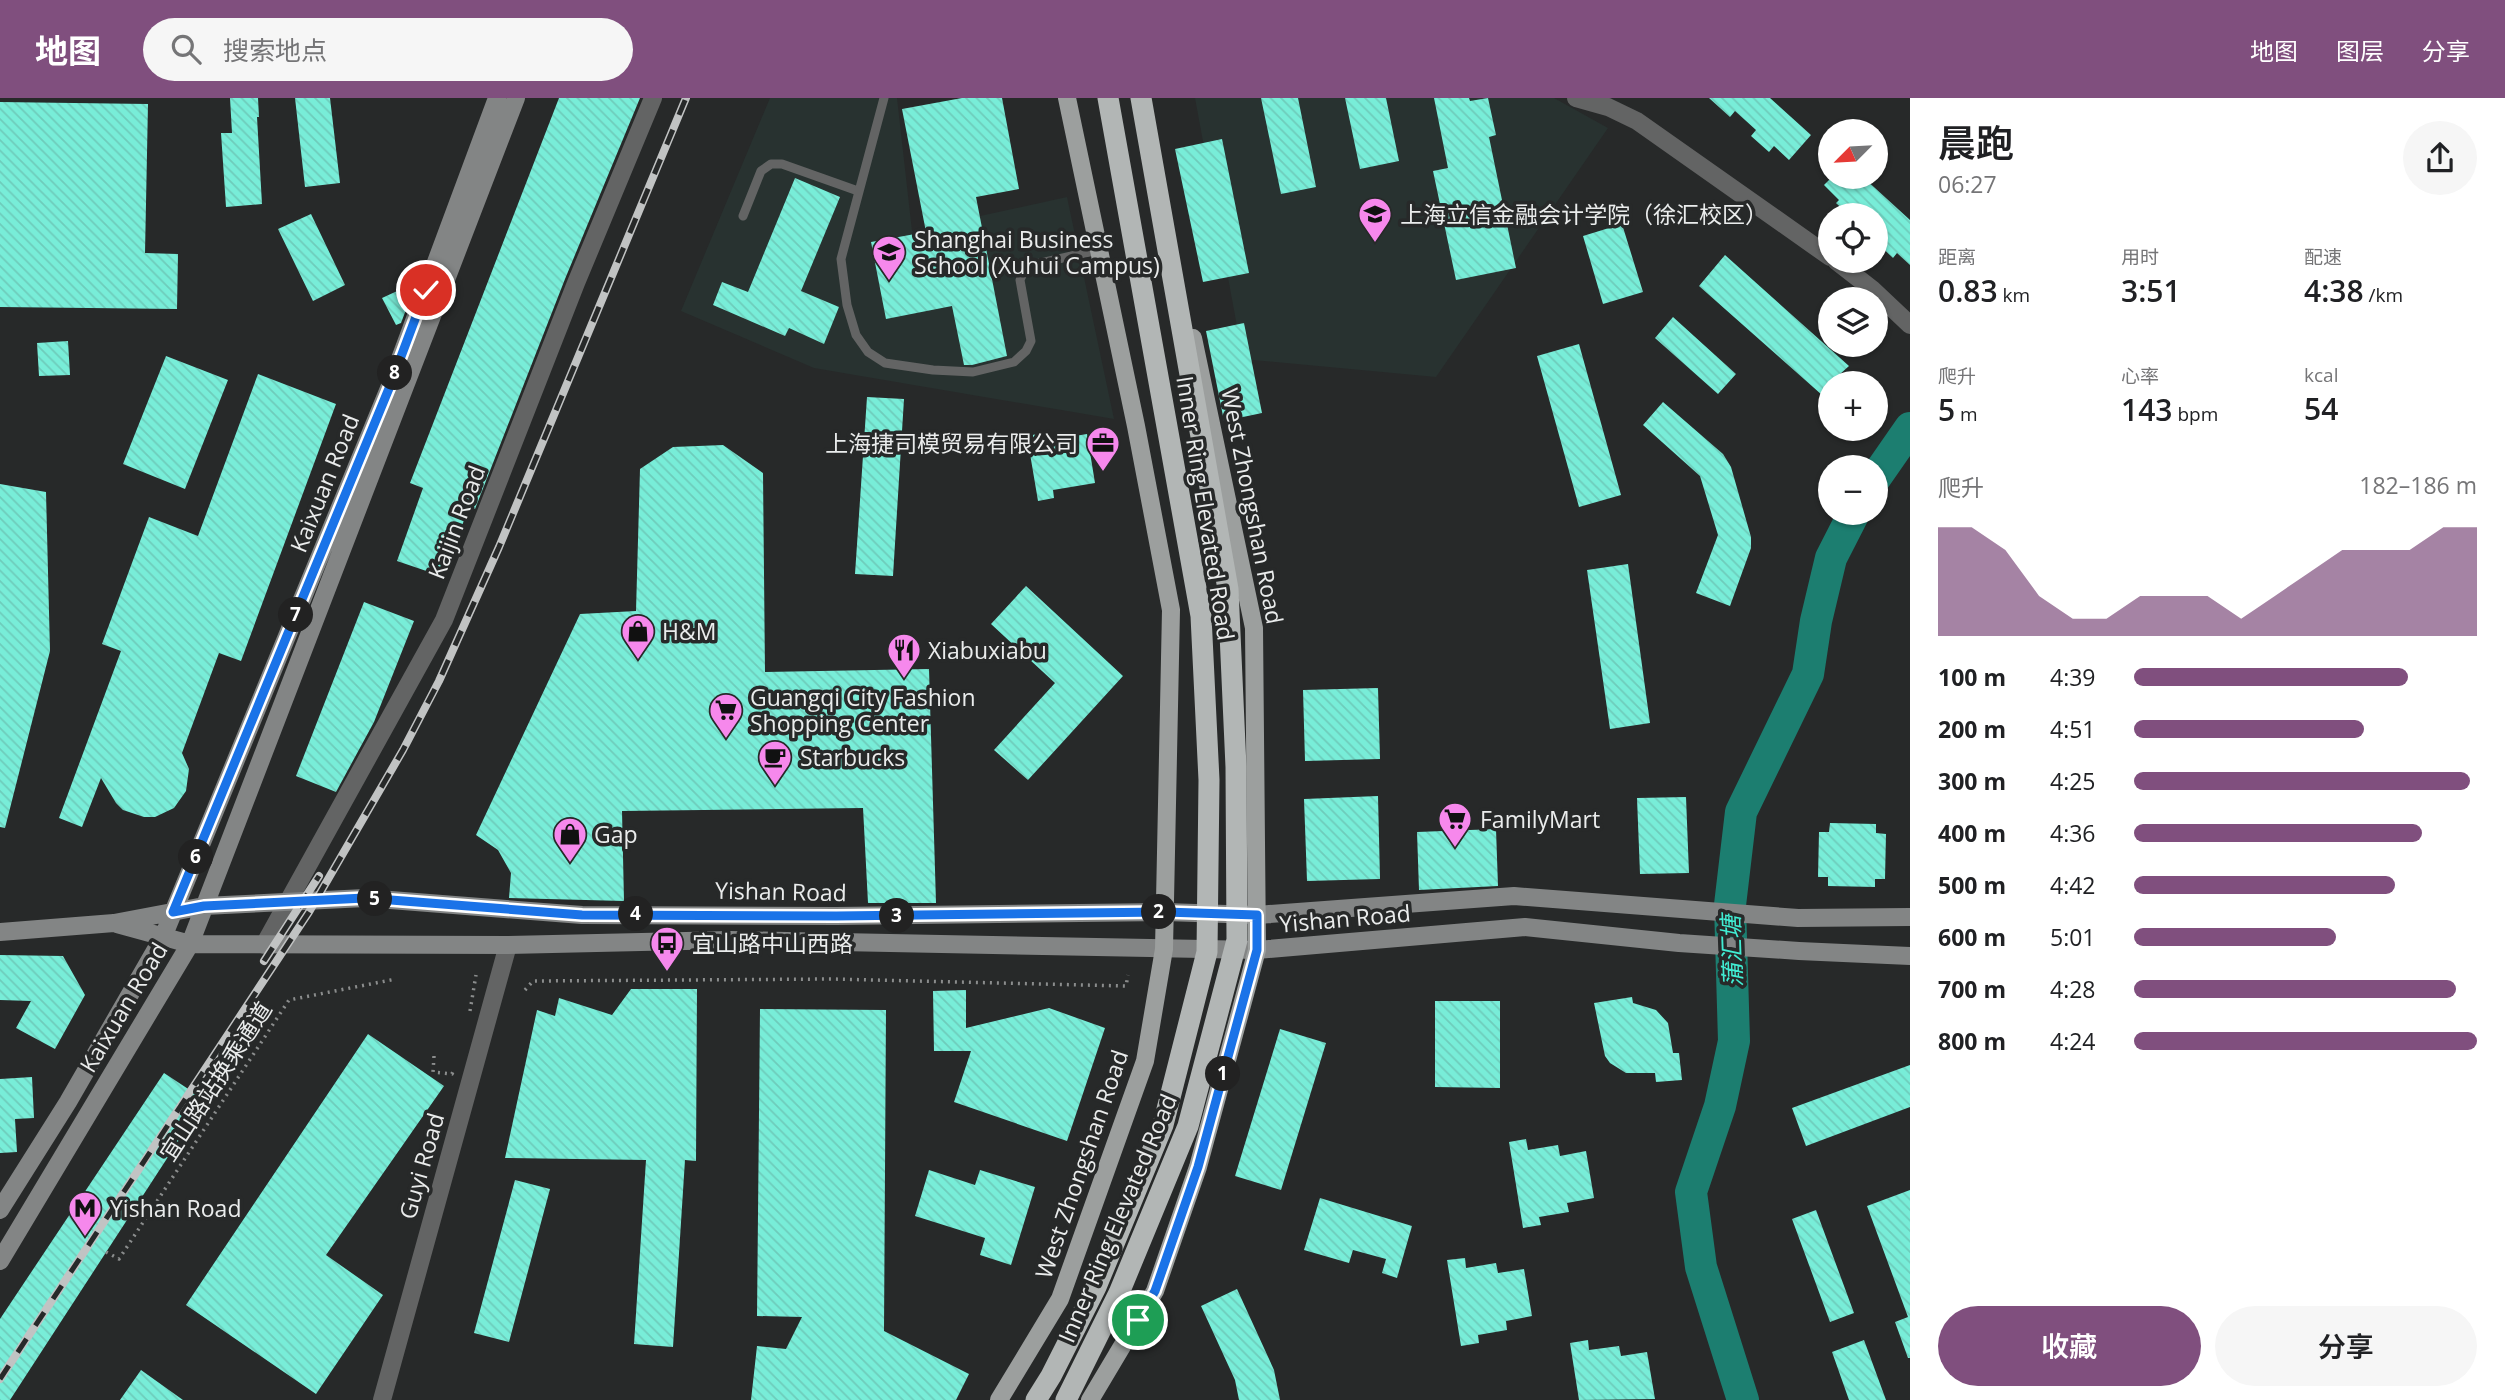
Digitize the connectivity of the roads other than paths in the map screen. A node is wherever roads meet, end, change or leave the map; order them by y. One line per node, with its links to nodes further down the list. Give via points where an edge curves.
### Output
1 (498, 98): 17 (main road, Kaixuan Road, via 390,386)
2 (516, 98): 16 (main road, Kaixuan Road)
3 (653, 98): 15 (street, Kaijin Road, via 444,620)
4 (884, 98): 9 (lane)
5 (1067, 98): 12 (main road, West Zhongshan Road)
6 (1108, 98): 34 (highway, Inner Ring Elevated Road, bridge, via 1201,617 1209,780 1208,952 1163,1125 1096,1287)
7 (1142, 98): 19 (main road, West Zhongshan Road, via 1255,628); 35 (highway, Inner Ring Elevated Road, bridge, via 1228,589 1237,940 1188,1126 1119,1293)
8 (1576, 98): 11 (street, via 1637,121)
9 (859, 191): 10 (lane, via 771,164 761,171); 12 (lane, via 841,259 847,305 856,335 868,352 885,363 973,372 1014,362 1031,341 1020,280 1025,269)
10 (743, 216)
11 (1818, 249)
12 (1098, 250): 18 (main road, West Zhongshan Road, via 1171,610)
13 (1851, 273): 14 (street)
14 (1910, 325)
15 (287, 902): 16 (main road, Yishan Road); 18 (main road, Yishan Road, via 365,898 582,915); 25 (street, Kaijin Road)
16 (204, 906): 17 (main road, Yishan Road); 24 (main road, Kaixuan Road)
17 (173, 912): 21 (main road, Yishan Road); 23 (main road, Kaixuan Road)
18 (1165, 912): 19 (main road, Yishan Road); 27 (main road, West Zhongshan Road)
19 (1257, 915): 20 (main road, Yishan Road, via 1514,896 1798,918); 28 (main road, West Zhongshan Road)
20 (1910, 917)
21 (114, 923): 22 (main road, Yishan Road); 23 (main road, Yishan Road)
22 (0, 932)
23 (163, 937): 24 (main road, Yishan Road); 30 (main road, Kaixuan Road)
24 (190, 944): 25 (main road, Yishan Road); 31 (main road, Kaixuan Road)
25 (264, 944): 26 (main road, Yishan Road)
26 (508, 945): 27 (main road, Yishan Road, via 730,940); 32 (street, Guyi Road)
27 (1164, 949): 28 (main road, Yishan Road); 33 (main road, West Zhongshan Road, via 1145,1061 1059,1299)
28 (1257, 950): 29 (main road, Yishan Road, via 1525,927 1679,943); 36 (main road, West Zhongshan Road, via 1198,1167 1155,1291)
29 (1910, 956)
30 (0, 1210)
31 (0, 1261)
32 (382, 1400)
33 (999, 1400)
34 (1036, 1400)
35 (1066, 1400)
36 (1090, 1400)

